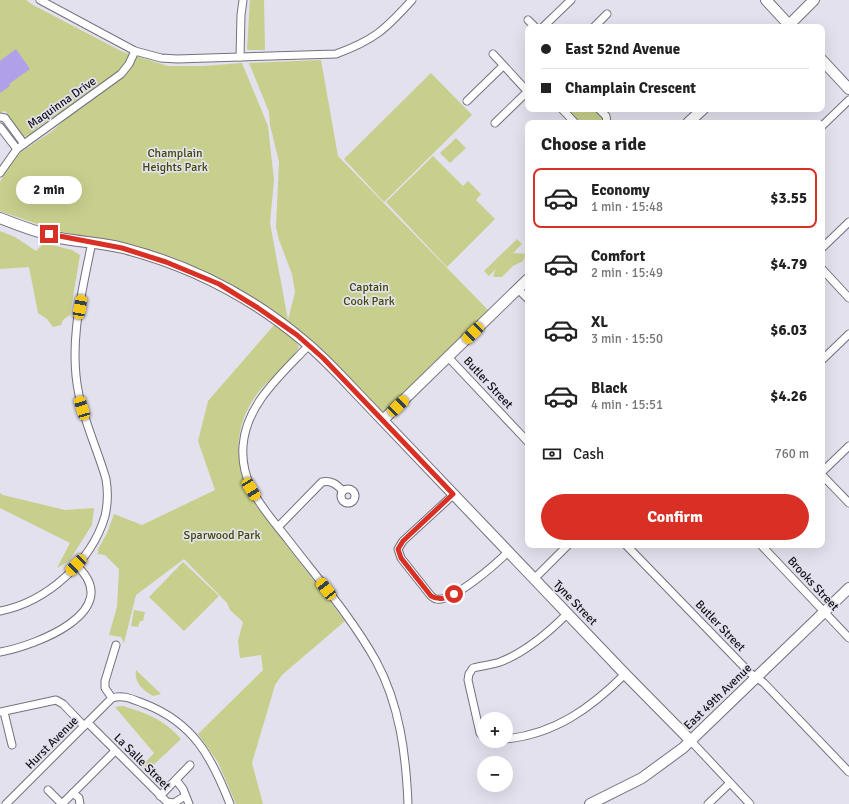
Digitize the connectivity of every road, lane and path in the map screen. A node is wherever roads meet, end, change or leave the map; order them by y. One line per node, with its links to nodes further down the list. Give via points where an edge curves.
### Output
1 (40, 0): 14 (street)
2 (243, 0): 16 (street)
3 (412, 0): 16 (street, via 389,26 370,39 336,54)
4 (571, 0): 10 (street)
5 (766, 0): 12 (street)
6 (814, 0): 13 (street)
7 (607, 14): 11 (street)
8 (528, 20): 9 (street)
9 (532, 24)
10 (546, 24)
11 (597, 24)
12 (787, 24)
13 (791, 24)
14 (135, 51): 16 (street, via 178,60); 32 (street, Maquinna Drive, via 121,74)
15 (493, 54): 18 (street)
16 (240, 56)
17 (825, 63): 20 (street)
18 (503, 66): 19 (street); 23 (street)
19 (525, 89)
20 (849, 89)
21 (525, 95): 30 (street)
22 (849, 100): 29 (street)
23 (467, 101)
24 (565, 112): 27 (street)
25 (700, 112): 28 (street)
26 (0, 117): 32 (street, via 5,118)
27 (572, 120)
28 (691, 120)
29 (825, 123)
30 (495, 124)
31 (0, 127): 33 (street)
32 (24, 144): 33 (street, Maquinna Drive)
33 (17, 149): 34 (street, Maquinna Drive)
34 (0, 173)
35 (0, 218): 37 (street, Tyne Street, via 61,238)
36 (849, 222): 38 (street)
37 (92, 242): 45 (street, Tyne Street, via 122,248 166,262 219,284 264,312); 61 (street, via 76,334 74,361 79,397 106,479 107,504 100,528)
38 (825, 245)
39 (825, 272): 43 (street)
40 (525, 282): 41 (street)
41 (518, 289): 42 (street); 46 (street)
42 (525, 296)
43 (849, 298)
44 (849, 334): 47 (street)
45 (309, 345): 48 (street, Tyne Street); 56 (street, via 256,405 244,436 243,456 248,482)
46 (448, 357): 48 (street); 49 (street, Butler Street)
47 (825, 357)
48 (383, 420): 54 (street, Tyne Street)
49 (525, 439)
50 (849, 446): 51 (street)
51 (825, 471)
52 (825, 477): 55 (street)
53 (343, 491): 56 (street, via 334,483 322,482)
54 (453, 494): 60 (street, Tyne Street); 60 (street, via 403,541 398,549 401,558 431,596 436,600 444,599 463,589)
55 (849, 503)
56 (278, 526): 93 (street, via 344,611 377,662 391,696 402,736)
57 (565, 548): 62 (street)
58 (629, 548): 71 (street, Butler Street, via 749,672)
59 (764, 548): 65 (street, Brooks Street)
60 (508, 552): 62 (street, Tyne Street)
61 (76, 565): 64 (street, via 51,588 20,606); 69 (street, via 87,576 92,593 90,603 84,612 51,636 19,649)
62 (534, 579): 66 (street, Tyne Street)
63 (849, 588): 65 (street, East 49th Avenue)
64 (0, 612)
65 (824, 612): 67 (street, Brooks Street); 71 (street, East 49th Avenue)
66 (567, 614): 70 (street, Tyne Street); 74 (street, via 549,632 519,653 499,662 473,668 468,680)
67 (849, 638)
68 (116, 645): 72 (street, via 105,681 105,688)
69 (0, 652)
70 (625, 674): 76 (street, via 572,718); 77 (street, Tyne Street)
71 (757, 677): 77 (street, East 49th Avenue); 81 (street, Butler Street)
72 (112, 698): 75 (street, Hurst Avenue); 92 (street, via 127,697 156,708 186,729 205,750)
73 (2, 712): 75 (street, La Salle Street, via 56,700); 78 (street)
74 (477, 720)
75 (86, 724): 79 (street, La Salle Street); 88 (street, Hurst Avenue)
76 (513, 738)
77 (691, 740): 83 (street, Tyne Street); 94 (street, East 49th Avenue, via 642,778)
78 (12, 745)
79 (115, 750): 85 (street); 86 (street, La Salle Street)
80 (190, 765): 82 (street)
81 (849, 772)
82 (176, 780): 86 (street); 87 (street, La Salle Street)
83 (730, 783): 95 (street); 96 (street, Tyne Street)
84 (48, 790): 89 (street)
85 (73, 793): 89 (street); 90 (street, via 79,798)
86 (160, 796): 87 (street, La Salle Street, via 167,802 174,803)
87 (186, 796): 91 (street, La Salle Street)
88 (6, 804)
89 (62, 804)
90 (80, 804)
91 (189, 804)
92 (230, 804)
93 (408, 804)
94 (590, 804)
95 (708, 804)
96 (750, 804)

